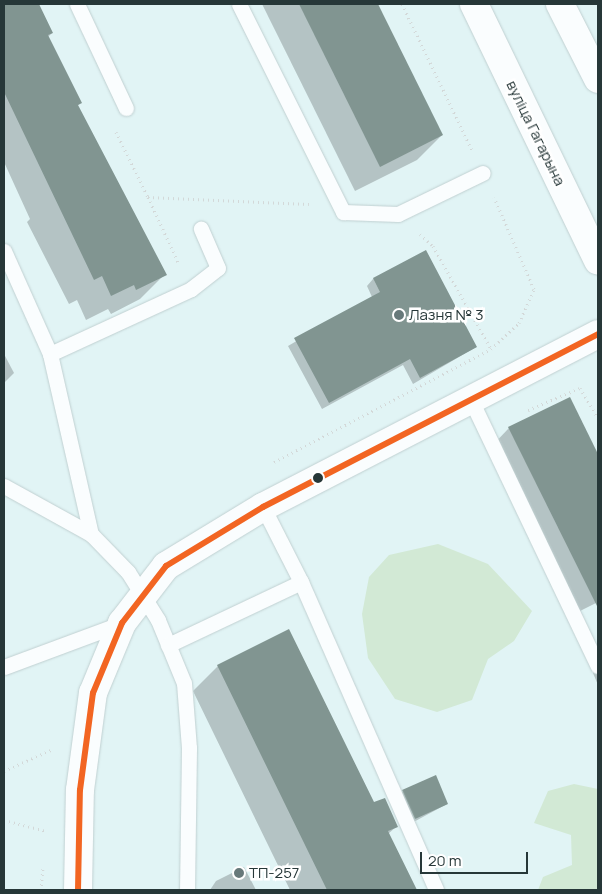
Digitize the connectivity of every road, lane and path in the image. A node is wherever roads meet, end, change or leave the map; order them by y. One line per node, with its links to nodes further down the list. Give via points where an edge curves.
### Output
1 (77, 4): 7 (lane)
2 (239, 4): 12 (lane, via 343,212)
3 (402, 4): 8 (path)
4 (474, 4): 15 (street, вуліца Гагарына)
5 (560, 4): 6 (street)
6 (596, 70)
7 (126, 108)
8 (483, 173): 12 (lane); 17 (path)
9 (148, 197): 16 (path)
10 (234, 201): 11 (path)
11 (319, 204)
12 (398, 214): 19 (path, via 433,246)
13 (201, 229): 16 (lane, via 218,268)
14 (4, 251): 20 (lane)
15 (598, 261)
16 (191, 289): 20 (lane)
17 (534, 289)
18 (598, 334): 22 (street)
19 (492, 349)
20 (50, 354): 26 (lane)
21 (580, 388): 23 (path)
22 (470, 398): 25 (street); 31 (lane)
23 (598, 418)
24 (4, 486): 26 (lane)
25 (263, 507): 27 (lane); 28 (street, via 200,542 166,566)
26 (91, 534): 28 (lane)
27 (301, 582): 30 (lane); 39 (lane)
28 (142, 593): 29 (street); 30 (lane)
29 (122, 623): 32 (lane); 37 (street, via 93,693 80,790)
30 (168, 645): 38 (lane, via 185,692)
31 (598, 666)
32 (4, 667)
33 (55, 748): 34 (path)
34 (4, 771)
35 (4, 820): 36 (path)
36 (47, 831)
37 (78, 890)
38 (187, 890)
39 (436, 890)

